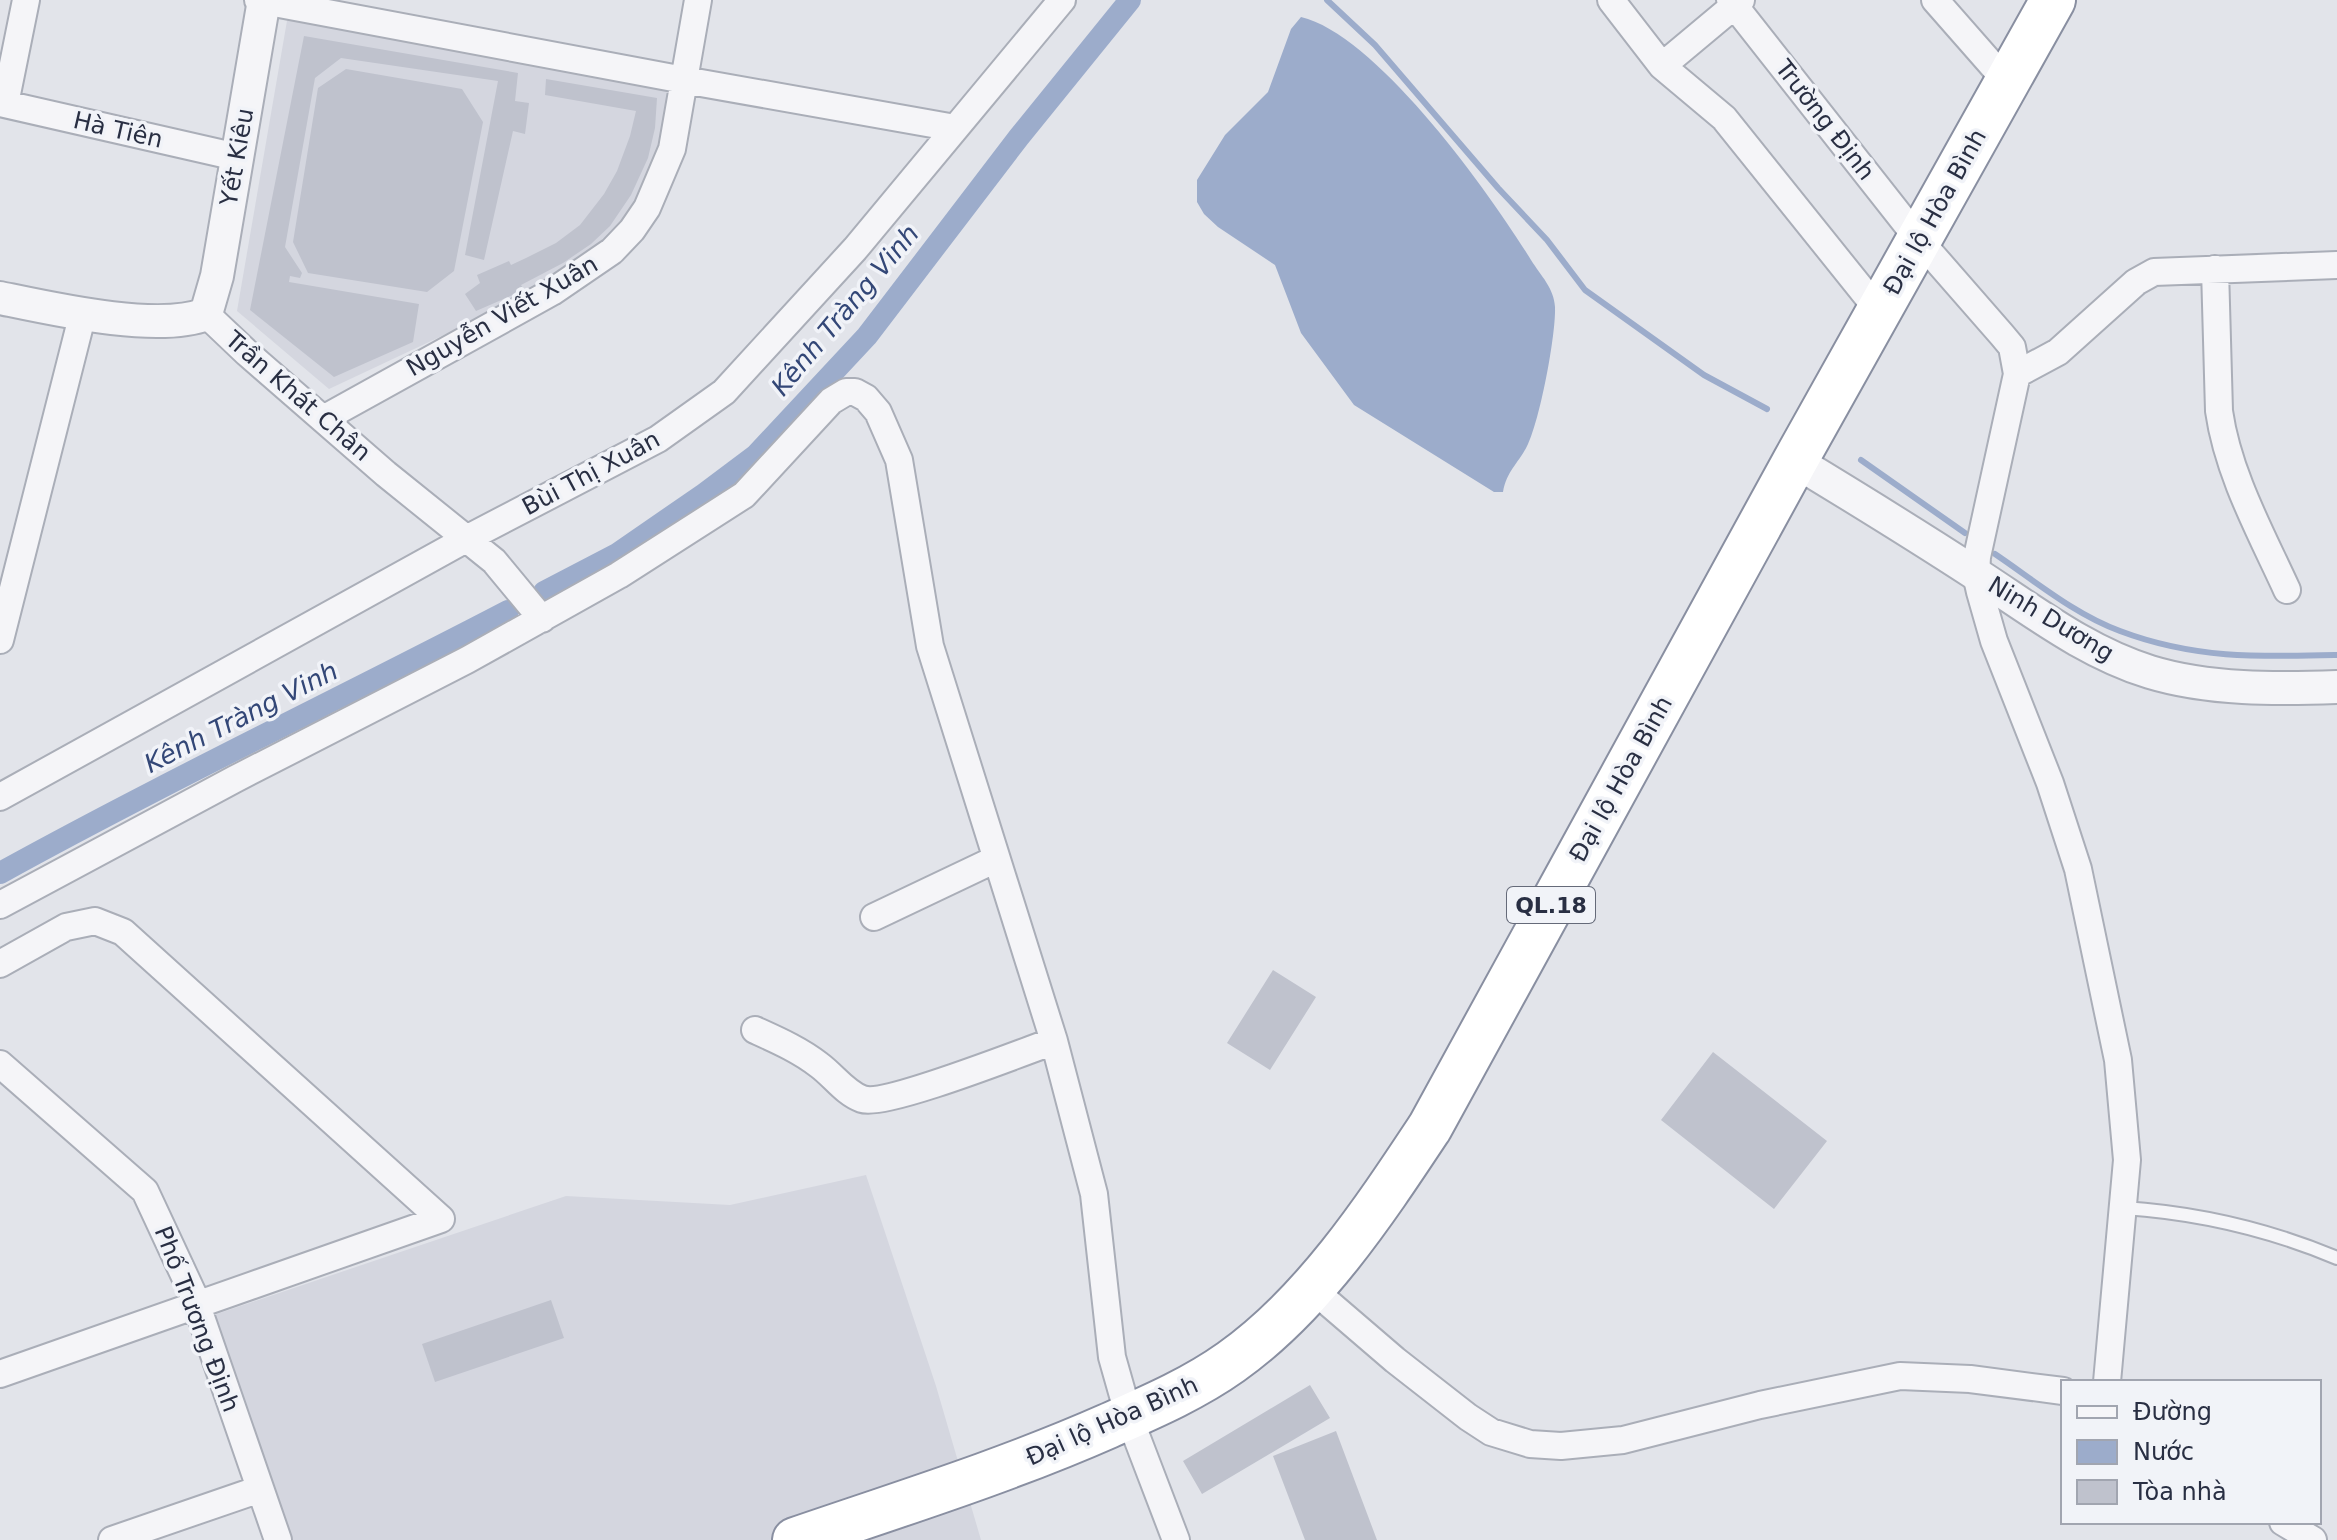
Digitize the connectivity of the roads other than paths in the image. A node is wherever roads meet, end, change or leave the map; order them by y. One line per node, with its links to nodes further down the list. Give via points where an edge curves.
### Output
1 (26, 0): 12 (street)
2 (262, 0): 10 (street); 14 (street, Yết Kiêu)
3 (698, 0): 10 (street, Nguyễn Viết Xuân)
4 (1062, 0): 13 (street, Bùi Thị Xuân)
5 (1611, 0): 9 (street)
6 (1935, 0): 11 (street)
7 (2053, 0): 11 (highway, Đại lộ Hòa Bình / QL.18)
8 (1735, 2): 9 (street); 15 (street, Trường Định)
9 (1662, 66): 19 (street, via 1724,118)
10 (684, 80): 13 (street); 23 (street, Nguyễn Viết Xuân, via 663,175 647,208 612,251 552,292)
11 (2007, 82): 15 (highway, Đại lộ Hòa Bình / QL.18)
12 (2, 104): 14 (street, Hà Tiên)
13 (955, 128): 25 (street, Bùi Thị Xuân, via 855,249 724,392 658,439)
14 (237, 157): 21 (street, Yết Kiêu)
15 (1919, 240): 19 (highway, Đại lộ Hòa Bình / QL.18); 22 (street, Trường Định, via 2012,347)
16 (2337, 265): 17 (street)
17 (2215, 269): 22 (street, via 2169,270 2144,277 2058,352); 27 (street, via 2222,430)
18 (0, 298): 20 (street, Trần Khát Chân)
19 (1879, 311): 24 (highway, Đại lộ Hòa Bình / QL.18)
20 (83, 313): 21 (street, Trần Khát Chân, via 165,323); 29 (street)
21 (206, 314): 23 (street, Trần Khát Chân)
22 (2017, 374): 26 (street)
23 (323, 419): 25 (street, Trần Khát Chân)
24 (1795, 461): 26 (street, Ninh Dương); 41 (highway, Đại lộ Hòa Bình / QL.18, via 1430,1127 1374,1210)
25 (468, 538): 28 (street, Trần Khát Chân); 31 (street, Bùi Thị Xuân)
26 (1976, 574): 30 (street, Ninh Dương, via 2070,636 2153,673 2227,685); 39 (street, via 1994,641 2078,869 2122,1088)
27 (2287, 590)
28 (542, 619): 32 (street, via 744,495 831,401 855,392 878,412 899,460 930,646); 33 (street)
29 (0, 640)
30 (2337, 687)
31 (0, 797)
32 (996, 859): 34 (street); 37 (street)
33 (0, 905)
34 (874, 917)
35 (0, 964): 42 (street, via 66,927 95,921 123,932 441,1219)
36 (755, 1030): 37 (street, via 802,1054 851,1094 870,1101)
37 (1054, 1041): 46 (street, via 1094,1194 1112,1357)
38 (0, 1064): 42 (street, Phố Trương Định, via 145,1191)
39 (2124, 1208): 40 (lane, via 2231,1222); 44 (street)
40 (2337, 1258)
41 (1310, 1287): 45 (street, via 1468,1417 1491,1432 1530,1444 1623,1440 1900,1376); 46 (highway, Đại lộ Hòa Bình / QL.18, via 1233,1361)
42 (196, 1305): 43 (street); 47 (street, Phố Trương Định)
43 (3, 1368)
44 (2107, 1380)
45 (2061, 1391)
46 (1129, 1417): 51 (highway, Đại lộ Hòa Bình / QL.18, via 989,1474); 52 (street)
47 (260, 1489): 49 (street); 50 (street, Phố Trương Định)
48 (2286, 1524): 53 (street)
49 (112, 1540)
50 (278, 1540)
51 (795, 1540)
52 (1176, 1540)
53 (2313, 1540)

